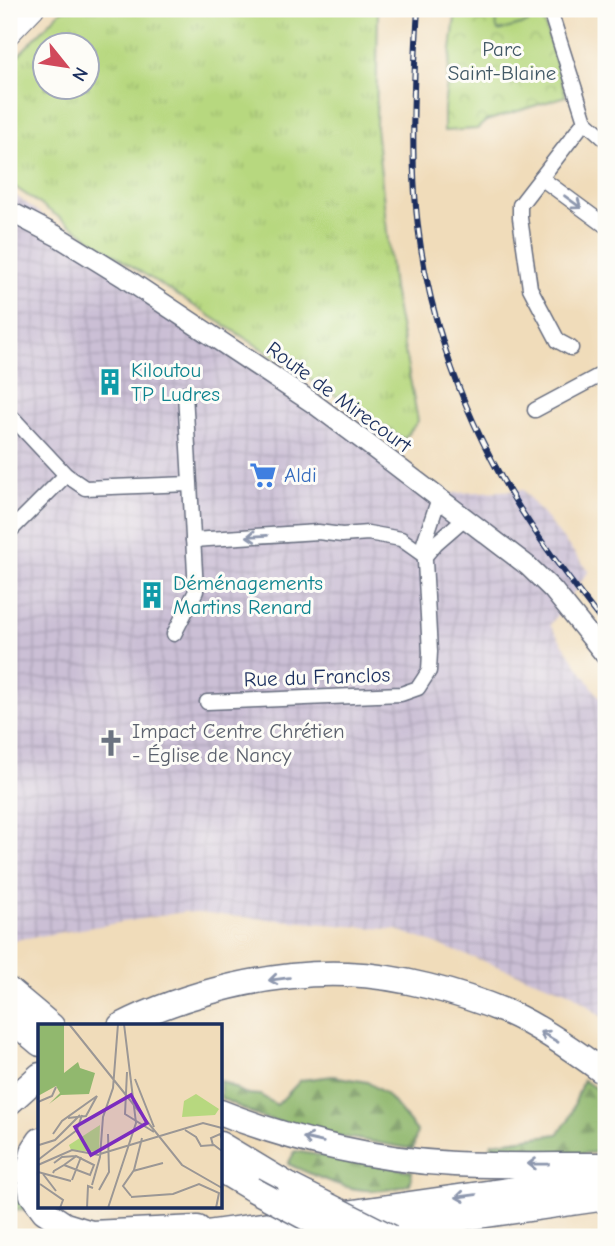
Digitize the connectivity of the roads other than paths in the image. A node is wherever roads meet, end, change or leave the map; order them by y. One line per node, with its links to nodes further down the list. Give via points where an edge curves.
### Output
1 (35, 9): 3 (street)
2 (552, 9): 4 (street)
3 (9, 36)
4 (585, 121): 5 (street); 6 (street)
5 (606, 140)
6 (541, 178): 8 (street, one-way to 8); 9 (street, via 520,205 530,288 558,341)
7 (11, 210): 16 (main road, Route de Mirecourt, via 102,263 267,372)
8 (606, 226)
9 (571, 348)
10 (606, 372): 12 (street)
11 (184, 393): 15 (street)
12 (535, 410)
13 (9, 414): 14 (street)
14 (66, 475): 15 (street, via 85,488); 18 (street)
15 (190, 484): 19 (street)
16 (439, 498): 17 (main road, Route de Mirecourt); 20 (street, Rue du Franclos, via 426,532)
17 (466, 517): 20 (street); 22 (main road, Route de Mirecourt, via 536,574)
18 (9, 532)
19 (193, 540): 20 (street, one-way to 19, via 412,545 368,533); 21 (street, via 196,591)
20 (425, 556): 23 (street, Rue du Franclos, via 429,671 418,688 401,695)
21 (174, 634)
22 (606, 656)
23 (207, 702)
24 (9, 990): 26 (highway)
25 (9, 1018): 28 (highway)
26 (50, 1024)
27 (124, 1024): 29 (highway, one-way to 27, via 508,1013 428,986 347,974 222,987)
28 (38, 1042)
29 (606, 1074)
30 (38, 1077): 31 (highway)
31 (9, 1103)
32 (222, 1112): 35 (highway, one-way to 32, via 454,1164 384,1157 264,1129)
33 (38, 1143): 39 (highway, via 28,1172)
34 (222, 1145): 47 (highway, bridge)
35 (606, 1166)
36 (222, 1171): 46 (highway, bridge)
37 (606, 1176): 43 (highway, one-way to 43)
38 (606, 1198): 42 (highway)
39 (38, 1203)
40 (42, 1208): 43 (highway, via 65,1225 91,1233)
41 (606, 1210): 42 (highway)
42 (516, 1211): 45 (highway)
43 (272, 1224): 44 (highway)
44 (179, 1237)
45 (331, 1237)
46 (342, 1237)
47 (391, 1237)

